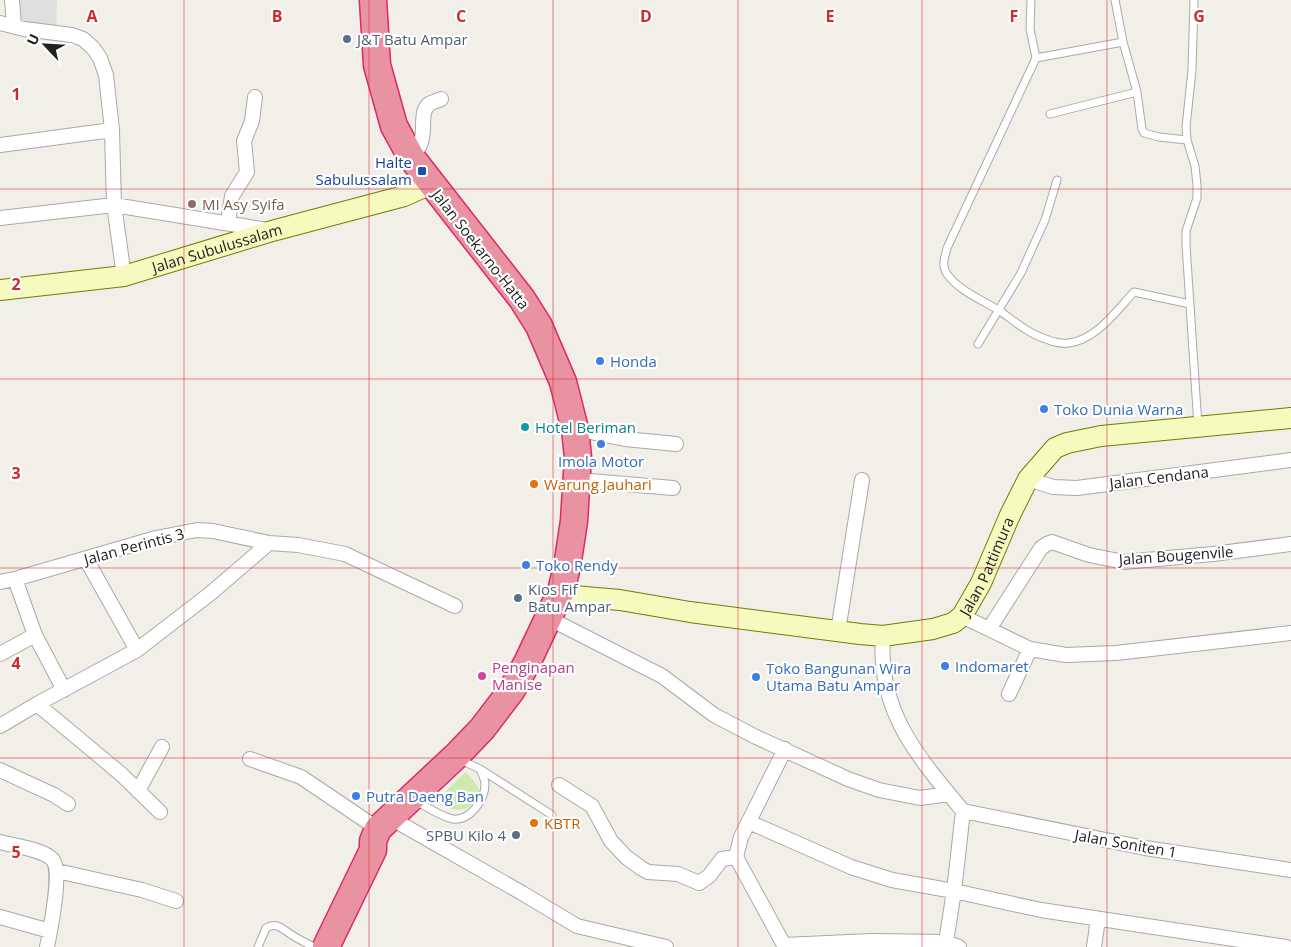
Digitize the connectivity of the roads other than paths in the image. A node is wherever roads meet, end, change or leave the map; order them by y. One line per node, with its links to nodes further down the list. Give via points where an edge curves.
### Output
1 (12, 0): 6 (street)
2 (373, 0): 16 (highway, Jalan Soekarno-Hatta, via 378,65 386,102 394,126)
3 (1031, 0): 8 (lane, via 1030,29)
4 (1115, 0): 7 (lane)
5 (1194, 0): 14 (lane)
6 (7, 25): 13 (street, via 72,35 93,48 106,75)
7 (1123, 42): 8 (lane); 9 (lane)
8 (1036, 58): 26 (lane, via 955,230 943,266 953,281)
9 (1137, 92): 12 (lane); 14 (lane, via 1144,133)
10 (255, 97): 21 (street, via 252,121 244,141 247,172 232,196)
11 (441, 100): 16 (street, via 426,109 421,145)
12 (1050, 114)
13 (112, 130): 15 (street); 19 (street)
14 (1186, 140): 25 (lane, via 1195,166 1197,185 1197,198 1186,231)
15 (0, 145)
16 (411, 157): 18 (highway, Jalan Soekarno-Hatta)
17 (1057, 180): 26 (lane, via 1046,220)
18 (431, 184): 22 (street, Jalan Subulussalam, via 404,196); 30 (highway, Jalan Soekarno-Hatta, via 516,291 539,326 563,382)
19 (114, 205): 20 (street); 21 (street); 23 (street)
20 (0, 218)
21 (228, 223): 22 (street)
22 (272, 232): 23 (street, Jalan Subulussalam)
23 (124, 276): 24 (street, Jalan Subulussalam)
24 (0, 290)
25 (1190, 304): 26 (lane, via 1134,292 1096,331 1068,343 1046,339); 29 (lane)
26 (998, 310): 27 (lane)
27 (978, 344)
28 (1291, 418): 29 (street, Jalan Pattimura)
29 (1198, 426): 33 (street, Jalan Pattimura, via 1101,436 1067,443 1055,448)
30 (574, 430): 31 (street); 34 (highway, Jalan Soekarno-Hatta)
31 (676, 444)
32 (1291, 460): 33 (street, Jalan Cendana, via 1077,488 1053,487)
33 (1028, 479): 44 (street, Jalan Pattimura, via 981,583)
34 (578, 480): 36 (street); 42 (highway, Jalan Soekarno-Hatta)
35 (862, 480): 47 (street)
36 (673, 488)
37 (270, 543): 39 (street, Jalan Perintis 3, via 197,530 156,538); 43 (street, Jalan Perintis 3, via 345,554); 52 (street)
38 (1291, 544): 46 (street, Jalan Bougenvile, via 1124,562 1089,555 1052,542 1041,548)
39 (86, 559): 40 (street, Jalan Perintis 3); 52 (street)
40 (15, 579): 41 (street, Jalan Perintis 3); 49 (street)
41 (0, 582)
42 (560, 593): 45 (highway, Jalan Soekarno-Hatta); 47 (street, Jalan Pattimura); 61 (highway, Jalan Soekarno-Hatta, via 527,663)
43 (455, 606)
44 (962, 616): 46 (street); 50 (street, Jalan Pattimura, via 953,623 933,629)
45 (558, 623): 59 (street, via 662,676 714,715); 61 (highway, Jalan Soekarno-Hatta, via 524,691)
46 (989, 629): 51 (street)
47 (838, 631): 50 (street, Jalan Pattimura)
48 (1291, 633): 51 (street, via 1089,655)
49 (35, 634): 53 (street); 54 (street)
50 (884, 636): 65 (street, via 882,648 886,678 896,716 913,749)
51 (1030, 649): 55 (street)
52 (137, 650): 54 (street)
53 (0, 654)
54 (64, 690): 56 (street)
55 (1009, 694)
56 (37, 704): 57 (street); 64 (street)
57 (0, 726)
58 (162, 747): 64 (street)
59 (785, 749): 65 (street, via 879,790 920,798); 71 (street)
60 (250, 759): 72 (street, via 301,777)
61 (467, 762): 67 (highway, Jalan Soekarno-Hatta); 67 (lane, via 485,783 482,799 471,812 455,819); 70 (lane); 72 (highway, Jalan Soekarno-Hatta)
62 (0, 770): 66 (street)
63 (559, 785): 74 (street, via 592,806 619,850 648,872 678,874 699,883 722,859)
64 (138, 791): 69 (street)
65 (949, 794): 68 (street)
66 (68, 804)
67 (421, 804): 72 (highway, Jalan Soekarno-Hatta)
68 (963, 811): 75 (street, Jalan Soniten 1, via 1146,848); 77 (street)
69 (160, 812)
70 (552, 815)
71 (749, 822): 74 (street, via 737,845); 77 (street, via 851,867 892,880)
72 (384, 834): 87 (highway, Jalan Soekarno-Hatta); 88 (street, via 522,893 566,921)
73 (0, 842): 76 (street, via 51,858)
74 (736, 857): 83 (street)
75 (1291, 870)
76 (57, 871): 78 (street); 81 (street)
77 (954, 891): 80 (street); 82 (street)
78 (176, 901)
79 (0, 917): 81 (street)
80 (1098, 919): 89 (street); 90 (street)
81 (50, 931): 84 (street)
82 (952, 945): 83 (street, via 862,942)
83 (781, 946)
84 (47, 947)
85 (258, 947): 86 (lane, via 266,928 276,925)
86 (314, 947)
87 (326, 947)
88 (666, 947)
89 (1094, 947)
90 (1286, 947)

